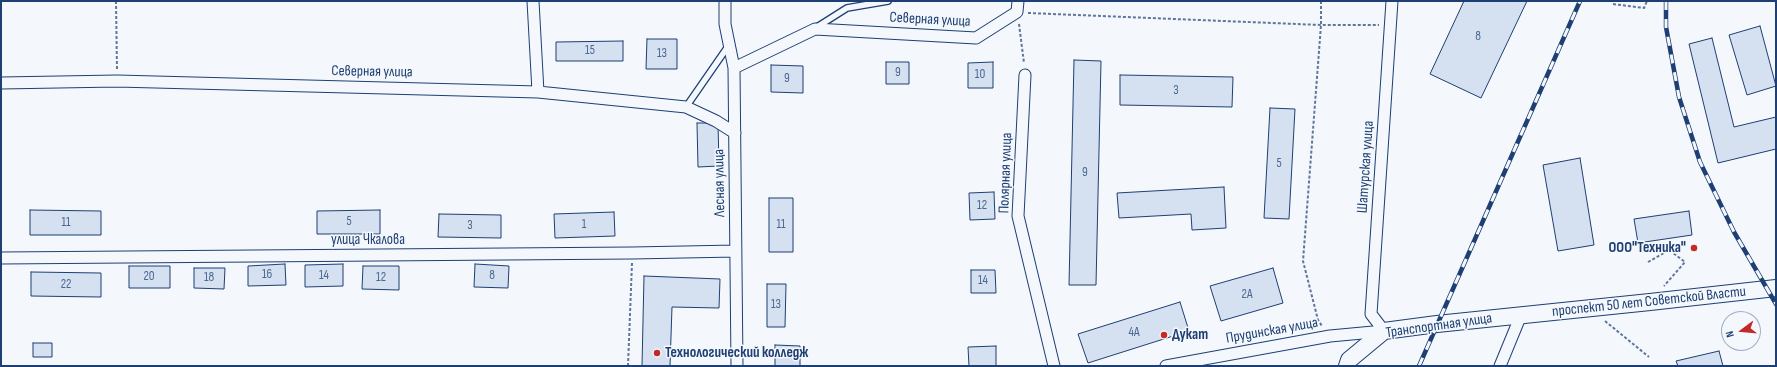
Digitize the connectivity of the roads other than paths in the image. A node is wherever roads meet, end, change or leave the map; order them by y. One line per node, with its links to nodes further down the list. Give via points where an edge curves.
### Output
1 (533, 1): 11 (street)
2 (725, 1): 7 (street, Лесная улица)
3 (888, 1): 6 (lane, via 847,8)
4 (1392, 1): 18 (street, Шатурская улица, via 1372,314)
5 (1018, 7): 6 (street, Северная улица, via 976,38)
6 (815, 29): 8 (street, Северная улица)
7 (729, 44): 8 (street, Лесная улица); 12 (lane)
8 (734, 68): 13 (street, Лесная улица)
9 (1025, 75): 20 (street, Полярная улица, via 1018,216)
10 (1, 83): 11 (street, Северная улица, via 117,81)
11 (538, 92): 12 (street, Северная улица)
12 (686, 107): 13 (street, Северная улица)
13 (734, 133): 14 (street, Лесная улица)
14 (736, 251): 15 (street, улица Чкалова, via 632,254); 19 (street, Лесная улица)
15 (1, 258)
16 (1776, 288): 17 (street, проспект 50 лет Советской Власти)
17 (1521, 315): 18 (street, Транспортная улица); 23 (street)
18 (1384, 331): 21 (street, Прудинская улица, via 1330,336); 22 (street, Транспортная улица, via 1349,360)
19 (737, 366)
20 (1054, 366)
21 (1166, 366)
22 (1347, 366)
23 (1500, 366)

